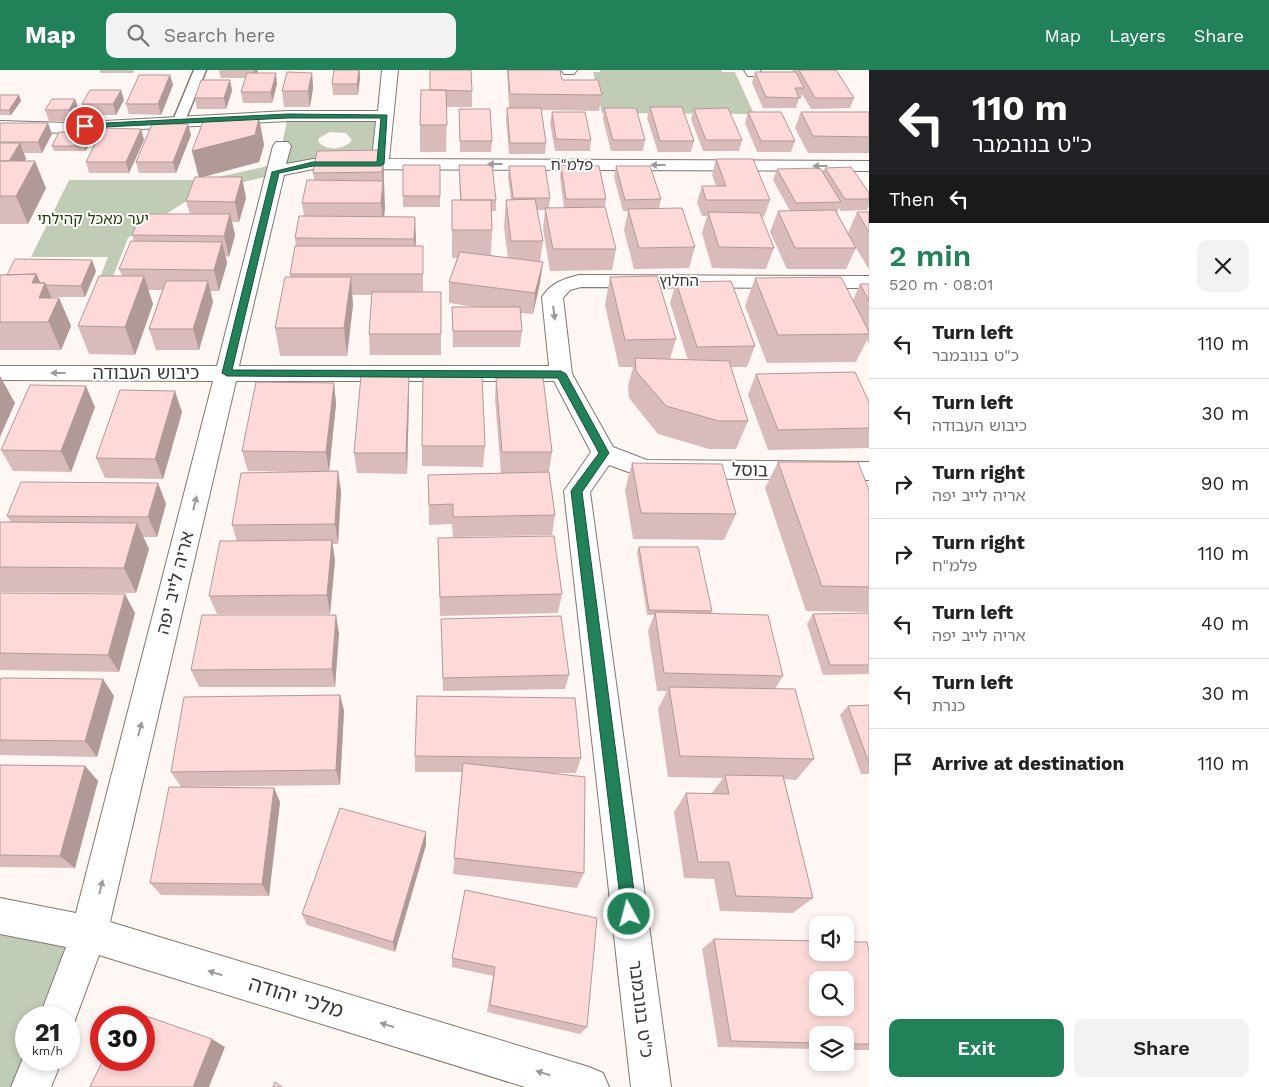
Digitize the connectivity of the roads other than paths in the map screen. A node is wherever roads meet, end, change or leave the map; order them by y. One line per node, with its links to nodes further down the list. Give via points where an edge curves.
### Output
1 (200, 70): 5 (street)
2 (390, 70): 4 (street)
3 (288, 116): 4 (street); 5 (street); 9 (street, אריה לייב יפה)
4 (384, 116): 7 (street)
5 (178, 123): 6 (street, via 68,128)
6 (0, 126)
7 (380, 164): 8 (street, פלמ"ח, one-way to 7); 9 (street, פלמ"ח, via 313,164)
8 (869, 166)
9 (276, 172): 12 (street, אריה לייב יפה)
10 (869, 282): 13 (street, החלוץ, one-way to 13, via 579,281 563,286 552,297)
11 (0, 373): 12 (street, כיבוש העבודה, one-way to 11)
12 (227, 373): 13 (street, כיבוש העבודה); 17 (street, אריה לייב יפה, one-way to 12)
13 (561, 374): 14 (street)
14 (604, 453): 15 (street, בוסל, via 645,469); 22 (street, כ"ט בנובמבר, via 577,491)
15 (869, 472)
16 (0, 916): 17 (street, מלכי יהודה)
17 (90, 934): 18 (street, אריה לייב יפה); 21 (street, מלכי יהודה, one-way to 17)
18 (63, 1006)
19 (38, 1071): 20 (street)
20 (32, 1087)
21 (589, 1087)
22 (651, 1087)

